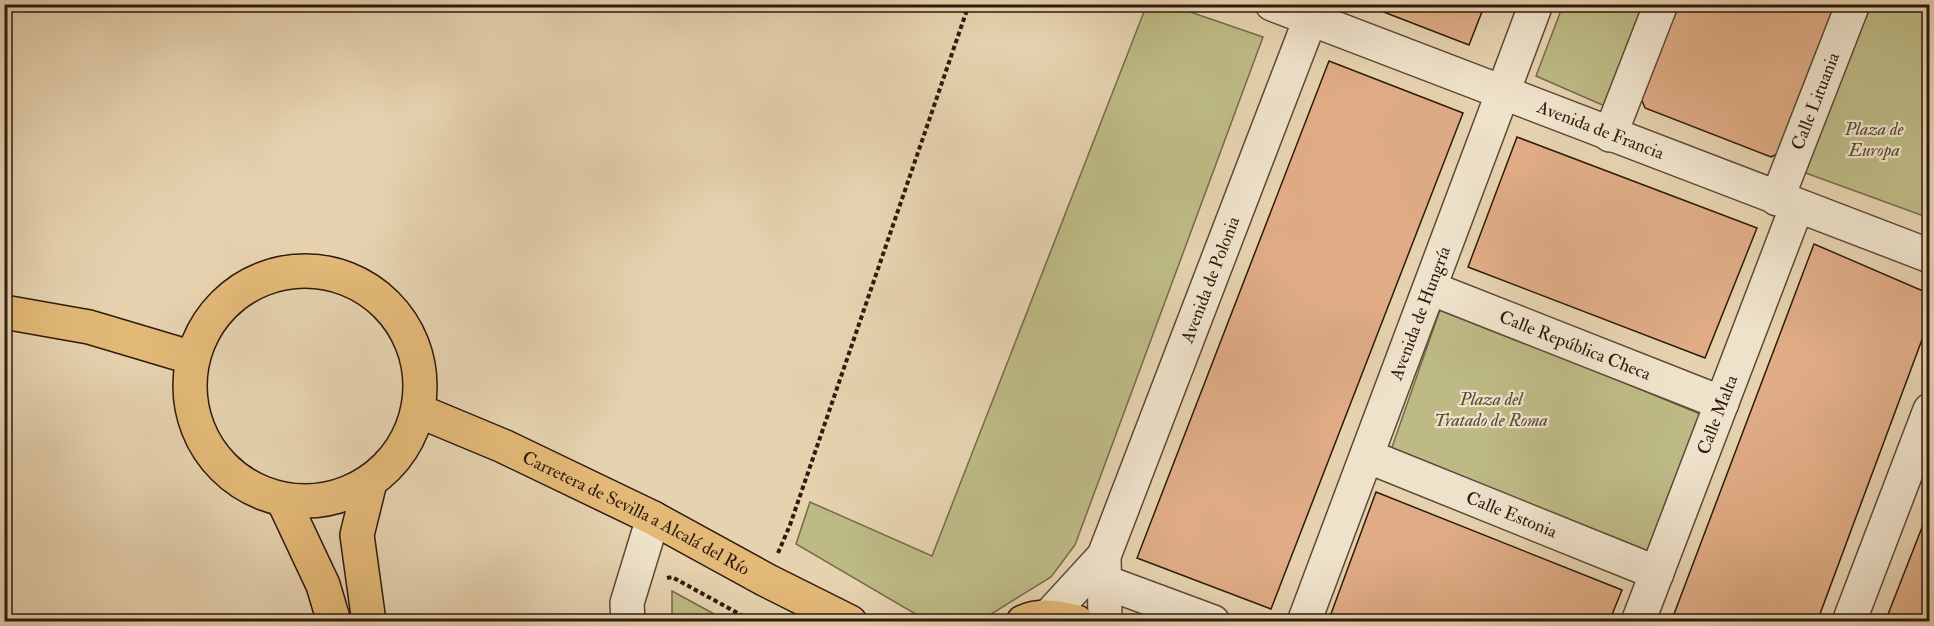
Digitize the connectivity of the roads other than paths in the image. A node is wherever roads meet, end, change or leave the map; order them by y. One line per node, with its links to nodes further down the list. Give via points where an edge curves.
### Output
1 (1272, 4): 5 (street, Avenida de Francia)
2 (1536, 4): 6 (street, Avenida de Hungría)
3 (1660, 4): 7 (street)
4 (1853, 4): 8 (street, Calle Lituania)
5 (1313, 12): 6 (street, Avenida de Francia); 20 (street, Avenida de Polonia)
6 (1503, 94): 7 (street, Avenida de Francia); 10 (street, Avenida de Hungría)
7 (1610, 135): 8 (street, Avenida de Francia)
8 (1787, 203): 9 (street, Avenida de Francia); 13 (street, Calle Malta)
9 (1929, 256)
10 (1430, 288): 13 (street, Calle República Checa); 16 (street, Avenida de Hungría)
11 (4, 312): 12 (main road, via 89,327)
12 (193, 358): 15 (main road, via 209,321 237,292 273,274 312,270 332,274 351,279 385,301 409,333 420,371); 18 (main road, via 190,395 198,431 219,463 248,487)
13 (1722, 403): 21 (street, Calle Malta)
14 (1929, 410): 31 (street)
15 (419, 411): 17 (main road, via 409,439 392,463); 19 (main road, Carretera de Sevilla a Alcalá del Río, via 503,446)
16 (1366, 456): 21 (street, Calle Estonia); 29 (street, Avenida de Hungría)
17 (370, 482): 18 (main road, via 342,496 313,502); 24 (main road, via 357,535)
18 (283, 500): 23 (main road, via 323,585)
19 (653, 518): 25 (street, via 627,603); 26 (main road, Carretera de Sevilla a Alcalá del Río)
20 (1104, 569): 22 (street, Avenida de Polonia); 27 (street, Avenida de Polonia); 28 (street)
21 (1657, 573): 30 (street, Calle Malta)
22 (1050, 620)
23 (334, 621)
24 (369, 621)
25 (628, 621)
26 (850, 621)
27 (1105, 621)
28 (1213, 621)
29 (1304, 621)
30 (1638, 621)
31 (1849, 621)

